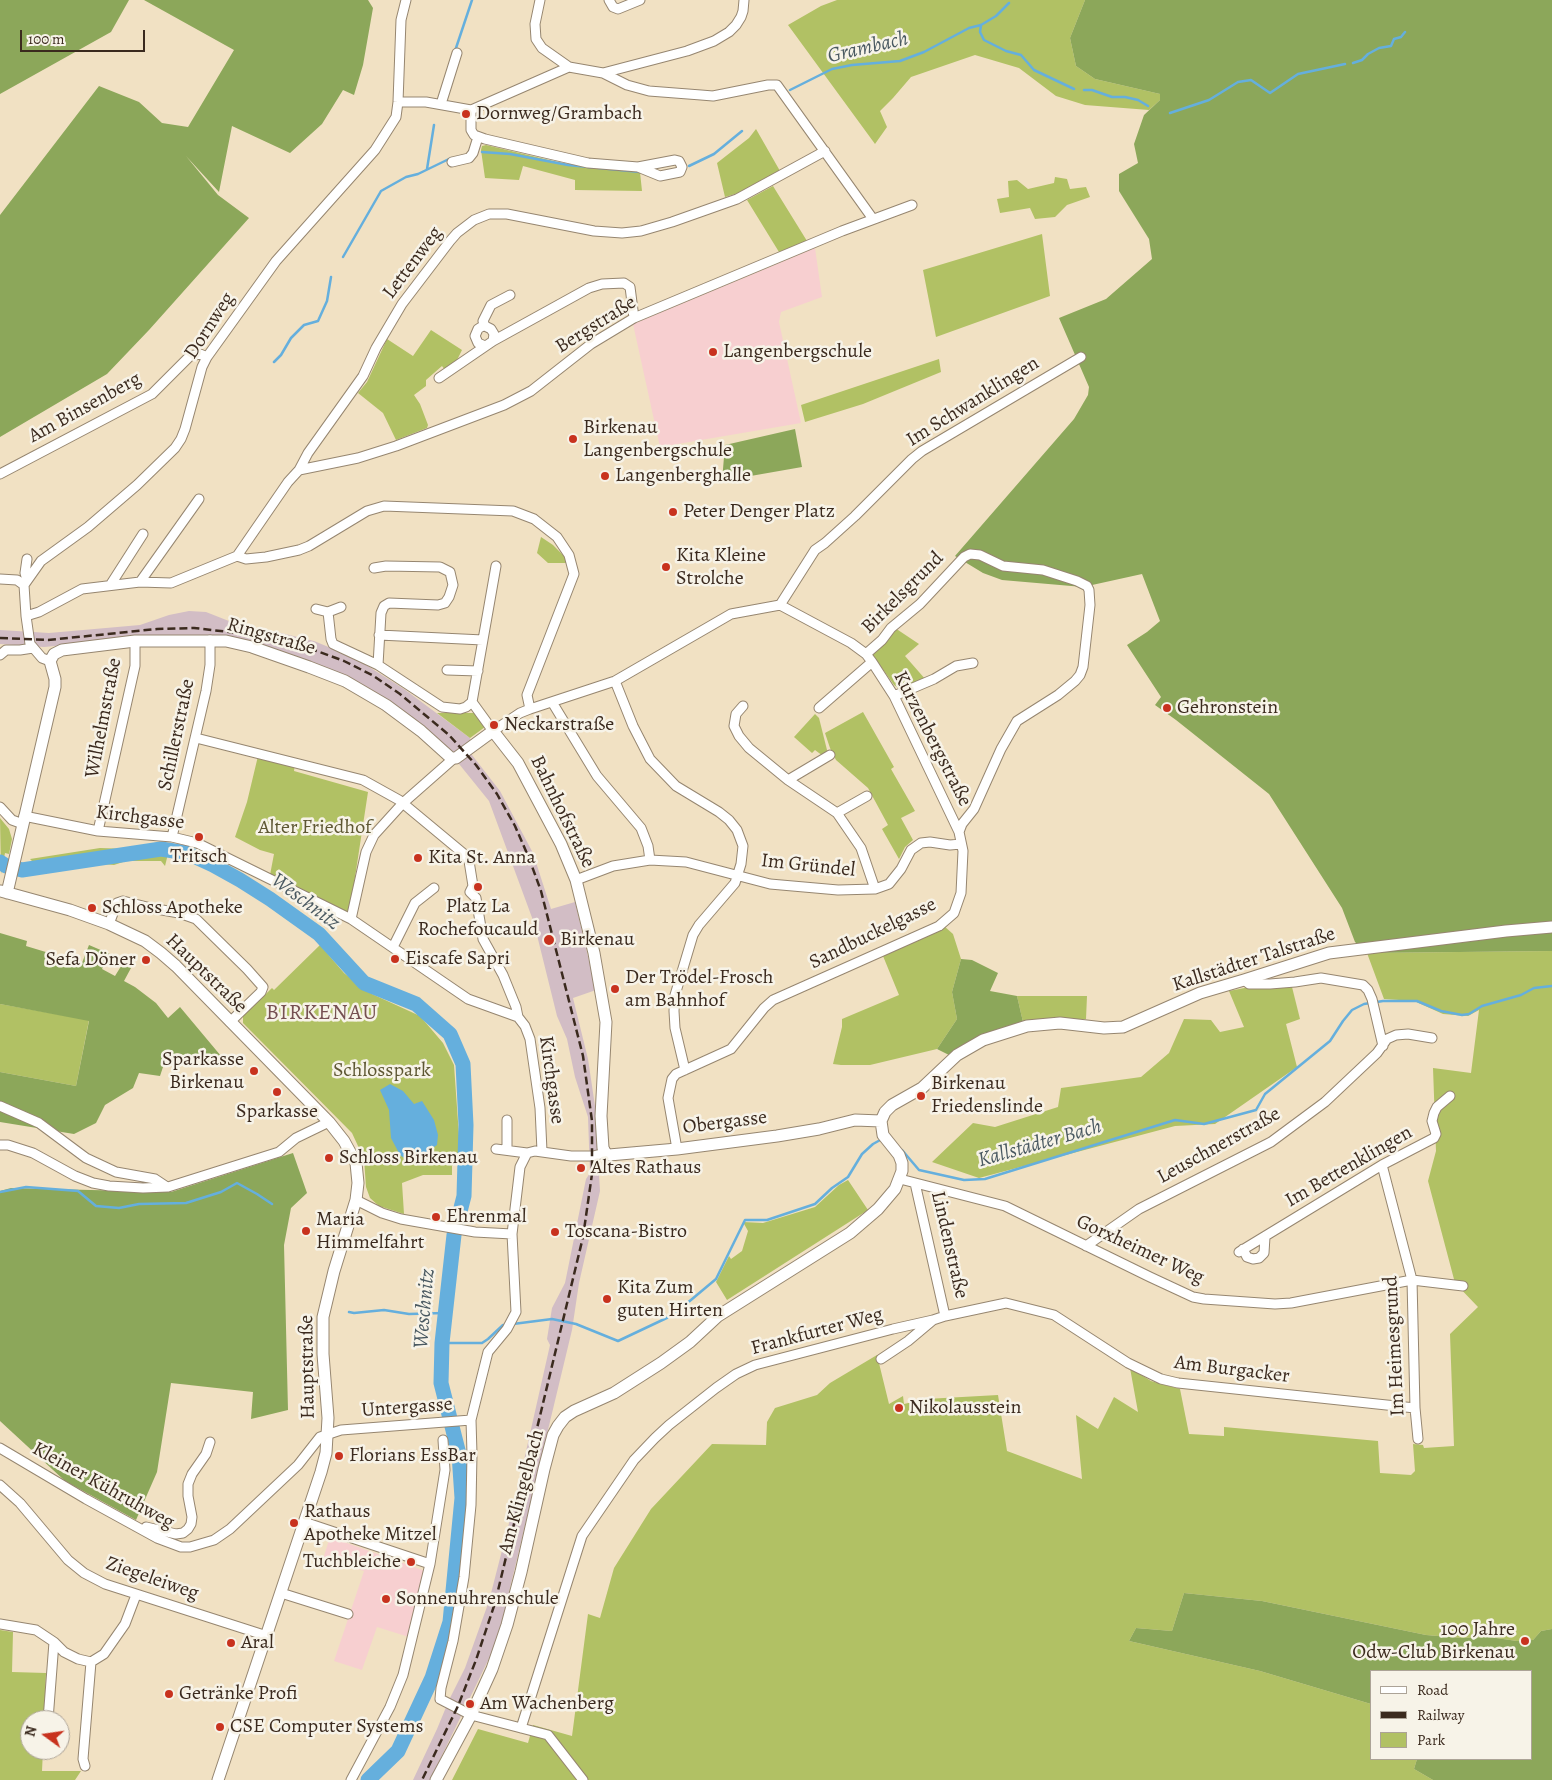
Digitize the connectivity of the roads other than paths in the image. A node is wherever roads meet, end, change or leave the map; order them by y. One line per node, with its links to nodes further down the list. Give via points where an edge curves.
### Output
1 (406, 0): 9 (street, Dornweg, via 401,20)
2 (540, 0): 7 (street, via 535,24 536,39 542,48)
3 (609, 0): 4 (street, via 616,9)
4 (640, 0)
5 (744, 0): 8 (street, via 743,14 736,25 714,41)
6 (457, 53): 10 (street)
7 (569, 67): 8 (street); 11 (street)
8 (603, 73): 13 (street, via 648,91 713,96 776,86)
9 (398, 102): 10 (street); 22 (street, Dornweg, via 396,116 375,150 276,260)
10 (441, 104): 11 (street)
11 (471, 110): 12 (street, via 471,130)
12 (478, 137): 14 (street, via 470,158); 15 (street, via 568,160)
13 (825, 150): 17 (street); 25 (street, Lettenweg, via 737,199 641,231 594,232 507,214 489,214 474,220 450,241 402,304 363,376 308,452)
14 (452, 162)
15 (638, 167)
16 (912, 205): 17 (street, Bergstraße)
17 (873, 219): 19 (street, Bergstraße)
18 (510, 295): 20 (street, via 489,304 483,320)
19 (634, 318): 21 (street, via 630,287 624,283 602,284); 25 (street, Bergstraße, via 591,344 531,391 504,405 396,446)
20 (485, 326): 21 (street, via 493,331); 21 (street, via 478,329 475,336 478,343)
21 (489, 343): 24 (street)
22 (207, 357): 26 (street, Am Binsenberg, via 200,354 190,356 152,394); 35 (street, Dornweg, via 185,429 175,448 88,527 41,561)
23 (1081, 357): 37 (street, Im Schwanklingen, via 912,459 855,516 815,550)
24 (439, 378)
25 (300, 470): 29 (street, Lettenweg, via 288,482)
26 (0, 474)
27 (199, 499): 34 (street)
28 (143, 534): 36 (street)
29 (237, 556): 34 (street, via 177,582); 60 (street, via 246,559 300,550 367,511 384,506 513,511 534,519 557,536 570,555 574,574 527,694)
30 (27, 559): 35 (street)
31 (496, 566): 44 (street)
32 (374, 568): 42 (street, via 440,567 450,572 452,579 446,603 384,606 380,613)
33 (0, 579): 35 (street)
34 (140, 582): 36 (street)
35 (26, 583): 41 (street)
36 (111, 584): 41 (street, via 82,589)
37 (780, 605): 48 (street, Kurzenbergstraße, via 851,643); 54 (street, via 731,614)
38 (341, 607): 40 (street)
39 (316, 609): 40 (street)
40 (328, 612): 51 (street, via 333,644)
41 (26, 616): 46 (street)
42 (379, 635): 44 (street); 51 (street)
43 (210, 640): 45 (main road, Ringstraße); 62 (street, Schillerstraße, via 210,666); 64 (main road, Ringstraße, via 252,647 345,681 386,705)
44 (483, 640): 53 (street)
45 (135, 641): 49 (main road, Ringstraße, via 62,650); 71 (street, Wilhelmstraße, via 135,666)
46 (31, 644): 47 (street, via 20,650 6,650); 49 (street, via 42,658)
47 (0, 655)
48 (869, 658): 55 (street, Kurzenbergstraße); 59 (street, Kurzenbergstraße); 72 (street, Birkelsgrund, via 891,628 970,554 1003,566 1043,570 1087,586 1090,605 1084,667 1080,675 1058,695 1016,721 974,809)
49 (50, 661): 70 (main road, via 55,687)
50 (973, 663): 55 (street, via 956,666)
51 (378, 665): 56 (street, via 442,707 460,709)
52 (447, 670): 53 (street)
53 (478, 671): 56 (street)
54 (615, 681): 57 (street); 76 (street, via 650,759 676,786 719,812 737,830 743,846)
55 (894, 696): 72 (street, Kurzenbergstraße)
56 (472, 702): 61 (street)
57 (552, 702): 60 (street); 75 (street, via 597,776 641,828)
58 (743, 706): 65 (street, via 736,714 734,726 739,736)
59 (819, 708)
60 (530, 709): 61 (street)
61 (493, 730): 64 (main road); 77 (main road, Bahnhofstraße, via 519,765 561,844)
62 (196, 738): 67 (street, via 363,780); 73 (street, Schillerstraße)
63 (830, 755): 65 (street)
64 (452, 759): 67 (street)
65 (788, 780): 69 (street)
66 (867, 796): 69 (street)
67 (403, 803): 81 (street, via 370,840); 86 (street, via 469,861 473,886 470,892 476,898 483,939 503,975)
68 (0, 807): 70 (street, via 12,820)
69 (837, 813): 79 (street, via 861,848)
70 (24, 820): 71 (street, Kirchgasse); 80 (main road)
71 (98, 831): 73 (street, Kirchgasse)
72 (959, 832): 74 (street, Sandbuckelgasse)
73 (172, 837): 81 (street, Kirchgasse, via 197,843)
74 (961, 844): 79 (street, Im Gründel, via 921,843 911,850 889,884); 90 (street, Sandbuckelgasse, via 961,893 958,905 948,919 939,926 773,1000 731,1049)
75 (650, 860): 76 (street, Im Gründel, via 686,862); 77 (street, Im Gründel, via 614,866)
76 (739, 875): 79 (street, Im Gründel, via 800,888); 90 (street, via 730,890 698,925 688,947 674,1011)
77 (576, 880): 102 (main road, Bahnhofstraße, via 606,1022 601,1116)
78 (434, 888): 84 (street, via 415,903)
79 (875, 889)
80 (4, 892): 82 (main road, Hauptstraße)
81 (351, 919): 84 (street, Kirchgasse)
82 (109, 924): 87 (main road, Hauptstraße, via 145,941 161,953); 87 (street, via 117,903 123,901 196,919 263,987)
83 (1552, 927): 85 (main road, Kallstädter Talstraße, via 1344,950)
84 (393, 947): 86 (street, Kirchgasse, via 468,999)
85 (1244, 980): 89 (street, via 1249,984 1270,984 1321,978 1363,986 1373,1003); 94 (main road, Kallstädter Talstraße, via 1200,993 1123,1027 1060,1023 1027,1026 982,1040 957,1055 922,1088 888,1108)
86 (518, 1017): 101 (street, Kirchgasse, via 530,1039 541,1114)
87 (230, 1022): 95 (main road, Hauptstraße)
88 (1432, 1038): 89 (street, Leuschnerstraße, via 1400,1034)
89 (1382, 1046): 110 (street, Leuschnerstraße, via 1325,1102 1270,1142 1139,1209)
90 (685, 1070): 99 (street, Sandbuckelgasse, via 674,1076 668,1096)
91 (1450, 1096): 103 (street, Im Bettenklingen, via 1434,1113 1434,1138)
92 (0, 1106): 106 (street, via 39,1123 86,1158 116,1172 155,1180)
93 (507, 1120): 98 (street)
94 (882, 1121): 99 (main road, Obergasse, via 855,1120 819,1129); 104 (main road, Lindenstraße, via 884,1138 902,1163)
95 (329, 1122): 106 (street, via 296,1138 279,1152); 107 (main road, Hauptstraße, via 356,1163)
96 (0, 1145): 106 (street, via 33,1153 92,1183)
97 (496, 1149): 98 (street, Obergasse)
98 (507, 1149): 100 (street, Obergasse)
99 (677, 1149): 102 (main road, Obergasse)
100 (527, 1152): 101 (street, Obergasse); 108 (street, Untergasse, via 520,1167)
101 (542, 1152): 102 (street, Obergasse, via 585,1157)
102 (605, 1153)
103 (1382, 1165): 109 (street, Im Bettenklingen); 111 (street, Im Heimesgrund)
104 (900, 1179): 105 (street, Gorxheimer Weg); 135 (main road, Am Klingelbach, via 886,1201 850,1233 718,1316 661,1363 614,1393 574,1411 562,1421 553,1435 507,1625)
105 (915, 1183): 110 (street, Gorxheimer Weg, via 1005,1206); 113 (street, Lindenstraße)
106 (168, 1187)
107 (356, 1200): 108 (street, via 401,1219 475,1232); 118 (main road, Hauptstraße, via 323,1317)
108 (512, 1234): 117 (street, Untergasse, via 517,1305 513,1320 488,1352)
109 (1266, 1237): 109 (street, Im Bettenklingen, via 1241,1251 1247,1258 1259,1258 1264,1253)
110 (1086, 1246): 111 (street, Gorxheimer Weg, via 1170,1287 1204,1299 1291,1304)
111 (1412, 1280): 112 (street, Gorxheimer Weg); 116 (street, Im Heimesgrund)
112 (1463, 1286)
113 (945, 1316): 114 (street, Am Burgacker); 116 (street, Am Burgacker, via 1006,1303 1054,1315 1128,1363 1161,1379)
114 (933, 1320): 115 (street); 136 (street, Frankfurter Weg, via 766,1361 736,1374 668,1425 638,1456 586,1528)
115 (880, 1359)
116 (1415, 1408): 119 (street, Im Heimesgrund)
117 (471, 1420): 118 (street, Untergasse, via 341,1430); 135 (street, via 471,1505 464,1577 440,1699)
118 (328, 1435): 124 (street, Kleiner Kühruhweg, via 317,1440 298,1466 214,1540 190,1548 181,1547); 125 (main road, Hauptstraße, via 321,1472)
119 (1418, 1439)
120 (443, 1440): 126 (street, via 446,1470)
121 (210, 1442): 124 (street, via 188,1484 192,1517 188,1529 176,1534)
122 (0, 1448): 124 (street, Kleiner Kühruhweg)
123 (0, 1485): 128 (street, Ziegeleiweg, via 20,1503 68,1560 84,1573)
124 (126, 1520)
125 (304, 1522): 126 (street); 127 (main road, Hauptstraße)
126 (430, 1564): 139 (street, via 398,1690)
127 (281, 1593): 129 (street); 131 (main road, Hauptstraße)
128 (136, 1595): 131 (street, Ziegeleiweg); 133 (street, via 125,1624 104,1654)
129 (348, 1614)
130 (0, 1624): 132 (street, via 36,1630)
131 (267, 1636): 138 (main road, Hauptstraße)
132 (54, 1642): 133 (street, via 64,1652); 134 (street)
133 (91, 1662): 137 (street)
134 (49, 1710)
135 (471, 1715): 136 (street); 140 (main road, Am Klingelbach)
136 (521, 1728): 141 (street, via 552,1738)
137 (85, 1766)
138 (218, 1780)
139 (350, 1780)
140 (436, 1780)
141 (584, 1780)

